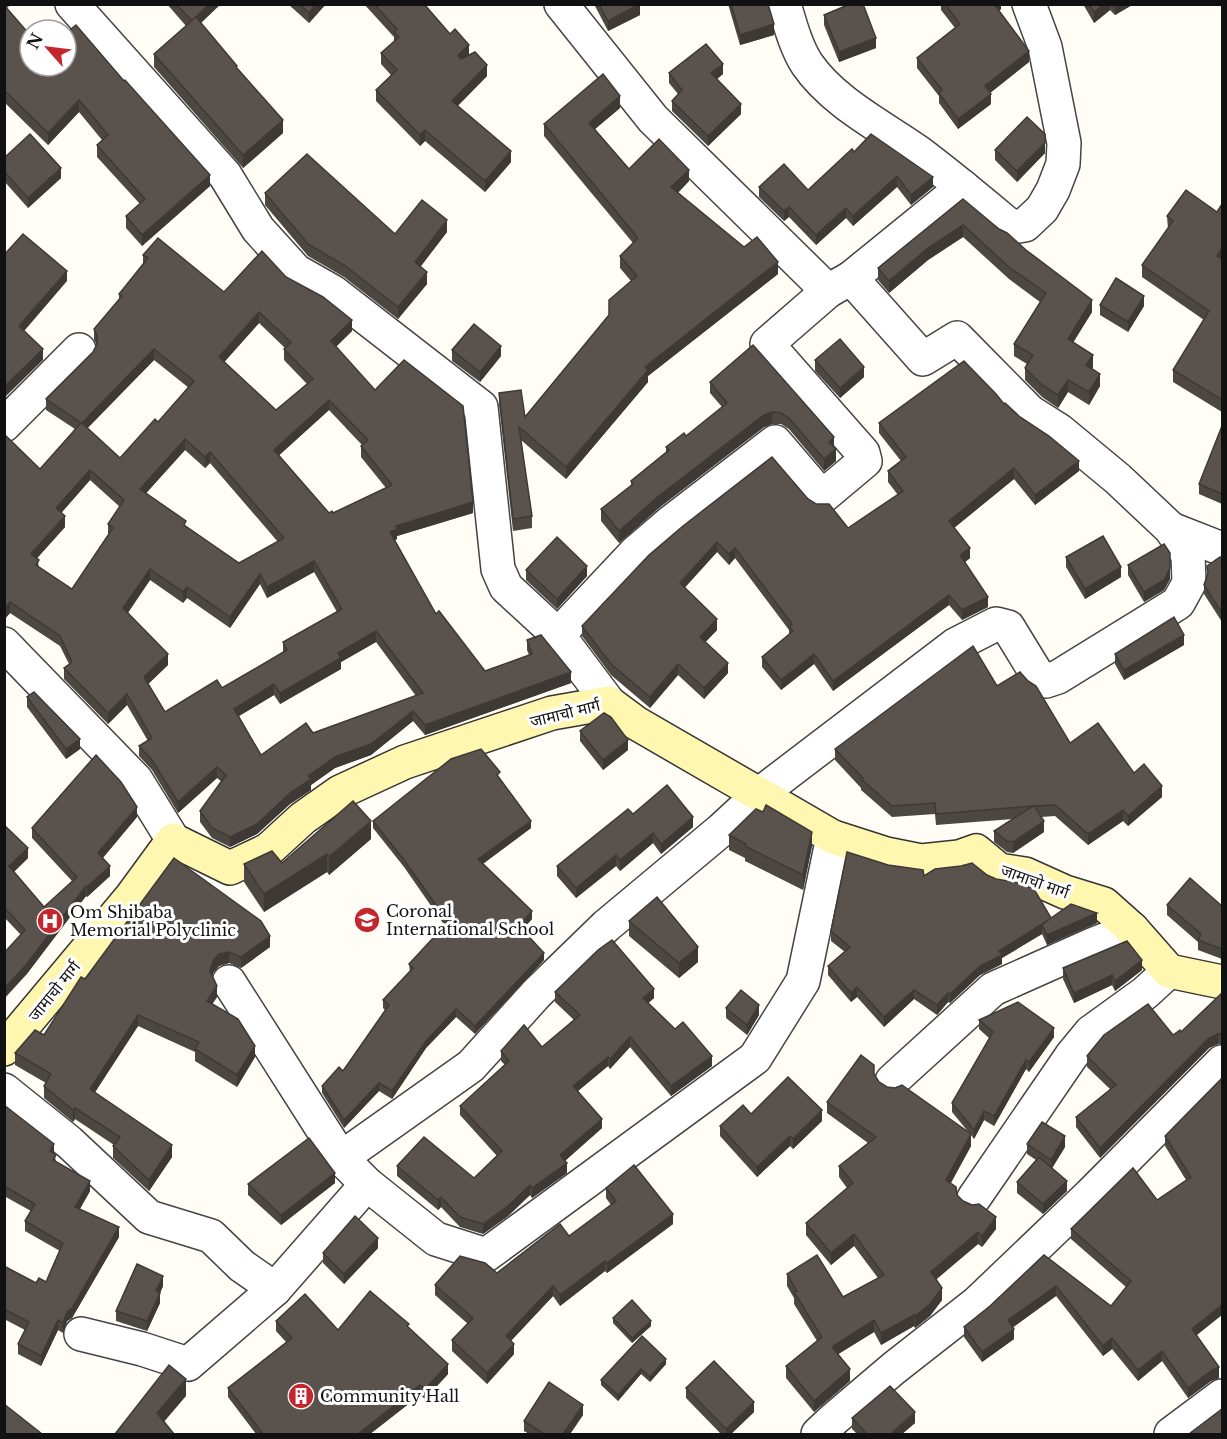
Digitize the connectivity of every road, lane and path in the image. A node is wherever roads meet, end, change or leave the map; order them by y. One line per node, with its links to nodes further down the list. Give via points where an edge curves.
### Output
1 (72, 4): 11 (street, via 225,175 258,229 296,271 333,292 480,406 498,569 506,587)
2 (561, 4): 6 (street, via 652,119)
3 (784, 4): 5 (street, via 806,63 822,82)
4 (1029, 4): 5 (street, via 1045,47 1064,143 1063,164 1053,190 1025,225 1011,227)
5 (963, 187): 6 (street)
6 (840, 284): 9 (street, via 923,359 957,338 1030,412 1060,431 1118,479); 11 (street, via 767,344 866,461 822,496 775,442 636,552)
7 (79, 350): 8 (street)
8 (4, 425)
9 (1171, 529): 10 (street); 14 (street, via 1188,555 1189,583 1178,603 1047,681 1038,676 1008,627 996,624 955,645)
10 (1222, 549)
11 (558, 634): 13 (street)
12 (4, 644): 16 (street, via 136,780)
13 (609, 703): 14 (street, जामाचो मार्ग, via 636,723); 16 (street, जामाचो मार्ग, via 552,713 405,762 340,792 268,850 230,868)
14 (761, 794): 15 (street, जामाचो मार्ग); 25 (street, via 606,926 537,993 471,1066)
15 (833, 837): 17 (street, जामाचो मार्ग, via 921,861 959,858 976,851 999,870 1025,874 1104,904); 26 (street, via 803,981 755,1058 651,1136 486,1255 436,1239)
16 (173, 840): 21 (street, जामाचो मार्ग, via 132,896)
17 (1132, 929): 18 (street, जामाचो मार्ग); 23 (street, via 993,989)
18 (1169, 971): 20 (street); 27 (street, via 1091,1032)
19 (229, 982): 25 (street)
20 (1222, 982)
21 (4, 1049)
22 (1222, 1062): 31 (street, via 977,1303)
23 (892, 1081)
24 (4, 1090): 28 (street, via 69,1142 148,1217 211,1236 242,1266)
25 (341, 1158): 26 (street)
26 (367, 1184): 28 (street)
27 (974, 1198)
28 (275, 1288): 29 (street, via 188,1364)
29 (81, 1334)
30 (1222, 1396): 32 (street)
31 (818, 1434)
32 (1171, 1434)

